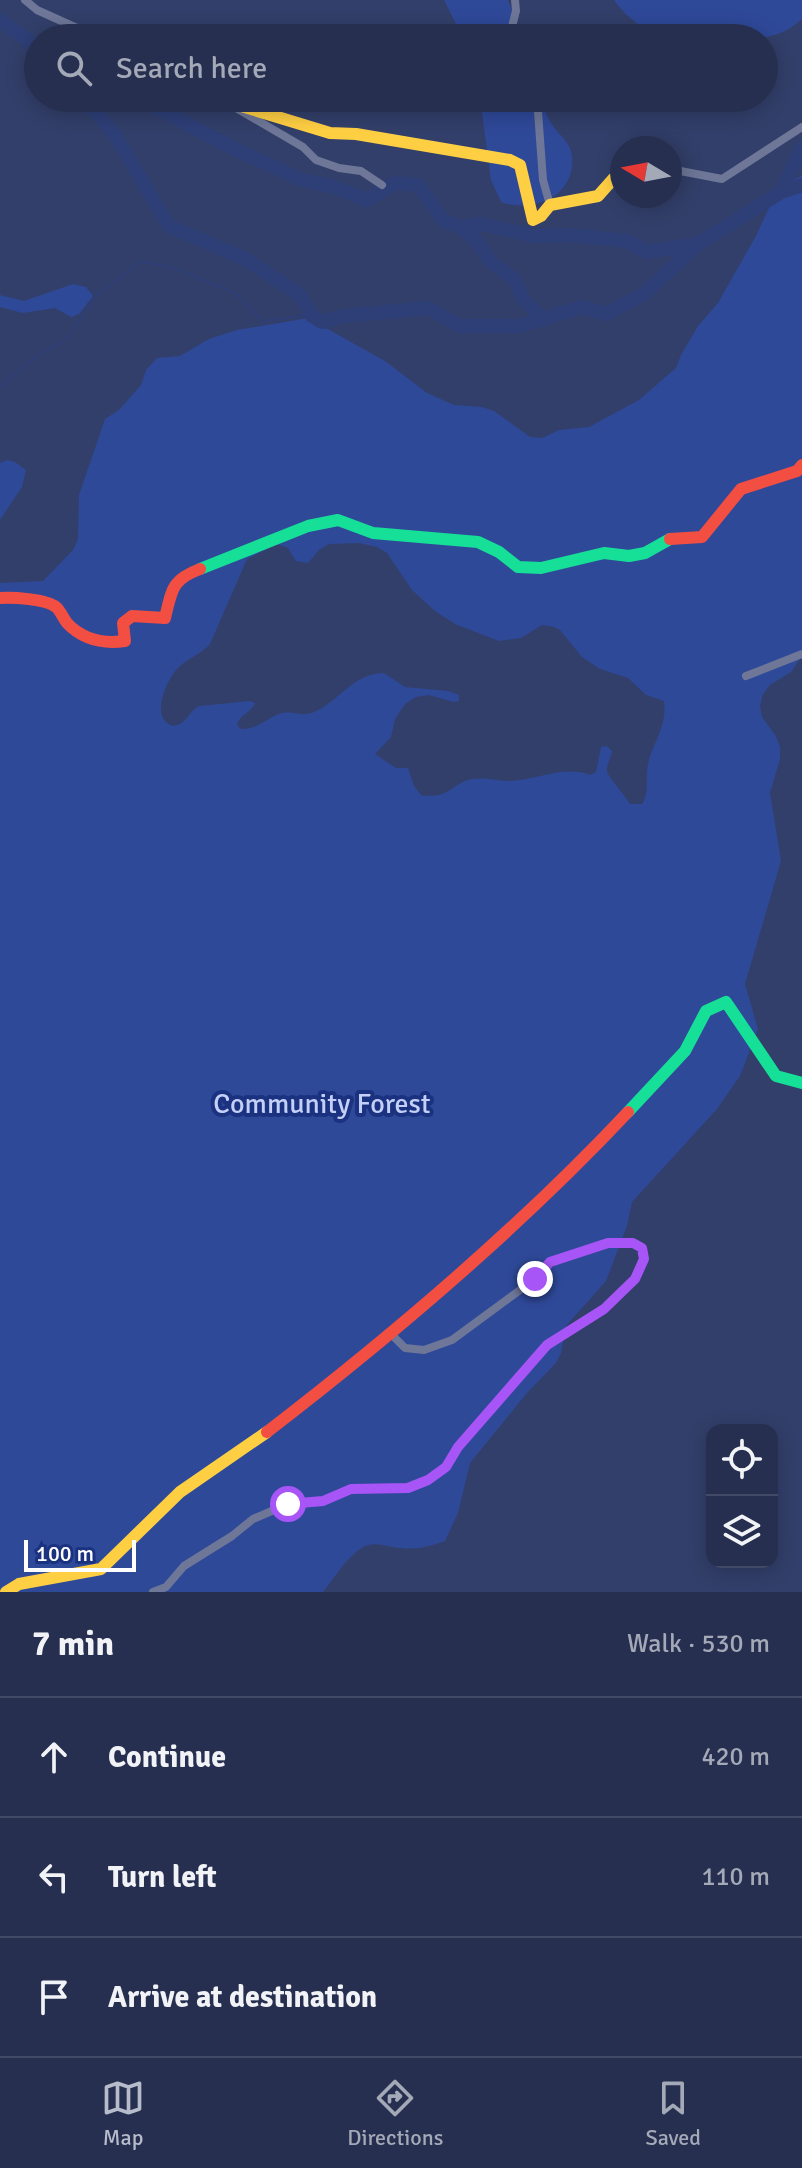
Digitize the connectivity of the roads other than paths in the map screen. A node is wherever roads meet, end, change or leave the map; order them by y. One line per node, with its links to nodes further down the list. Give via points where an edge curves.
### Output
1 (25, 0): 3 (street)
2 (515, 0): 4 (street)
3 (68, 24)
4 (513, 24)
5 (241, 112): 11 (street, via 316,160 361,171)
6 (260, 112): 12 (street, via 330,133 510,160 520,165 533,220)
7 (538, 112): 12 (street)
8 (802, 127): 9 (street, via 722,179)
9 (682, 171)
10 (610, 182): 12 (street, via 598,196)
11 (382, 185)
12 (550, 205)
13 (802, 465): 14 (street, via 741,489 702,537 671,538 645,553 604,553 549,567 518,567 478,542 373,533 338,520 308,526 182,576 174,584 165,618 132,616 123,623 125,641 111,644 96,643 62,620 56,607 17,596)
14 (0, 598)
15 (802, 654): 16 (street)
16 (746, 676)
17 (802, 1083): 18 (street, via 776,1076 726,1002 706,1011 685,1051 581,1162)
18 (389, 1332): 19 (street, via 267,1432 180,1492 101,1569 19,1584); 20 (street, via 405,1348 424,1350 452,1340 550,1262 608,1243 642,1248 644,1259 635,1279 604,1309 547,1345 446,1467 428,1480 408,1488 351,1489 323,1501 288,1504 253,1519)
19 (6, 1592)
20 (153, 1592)

